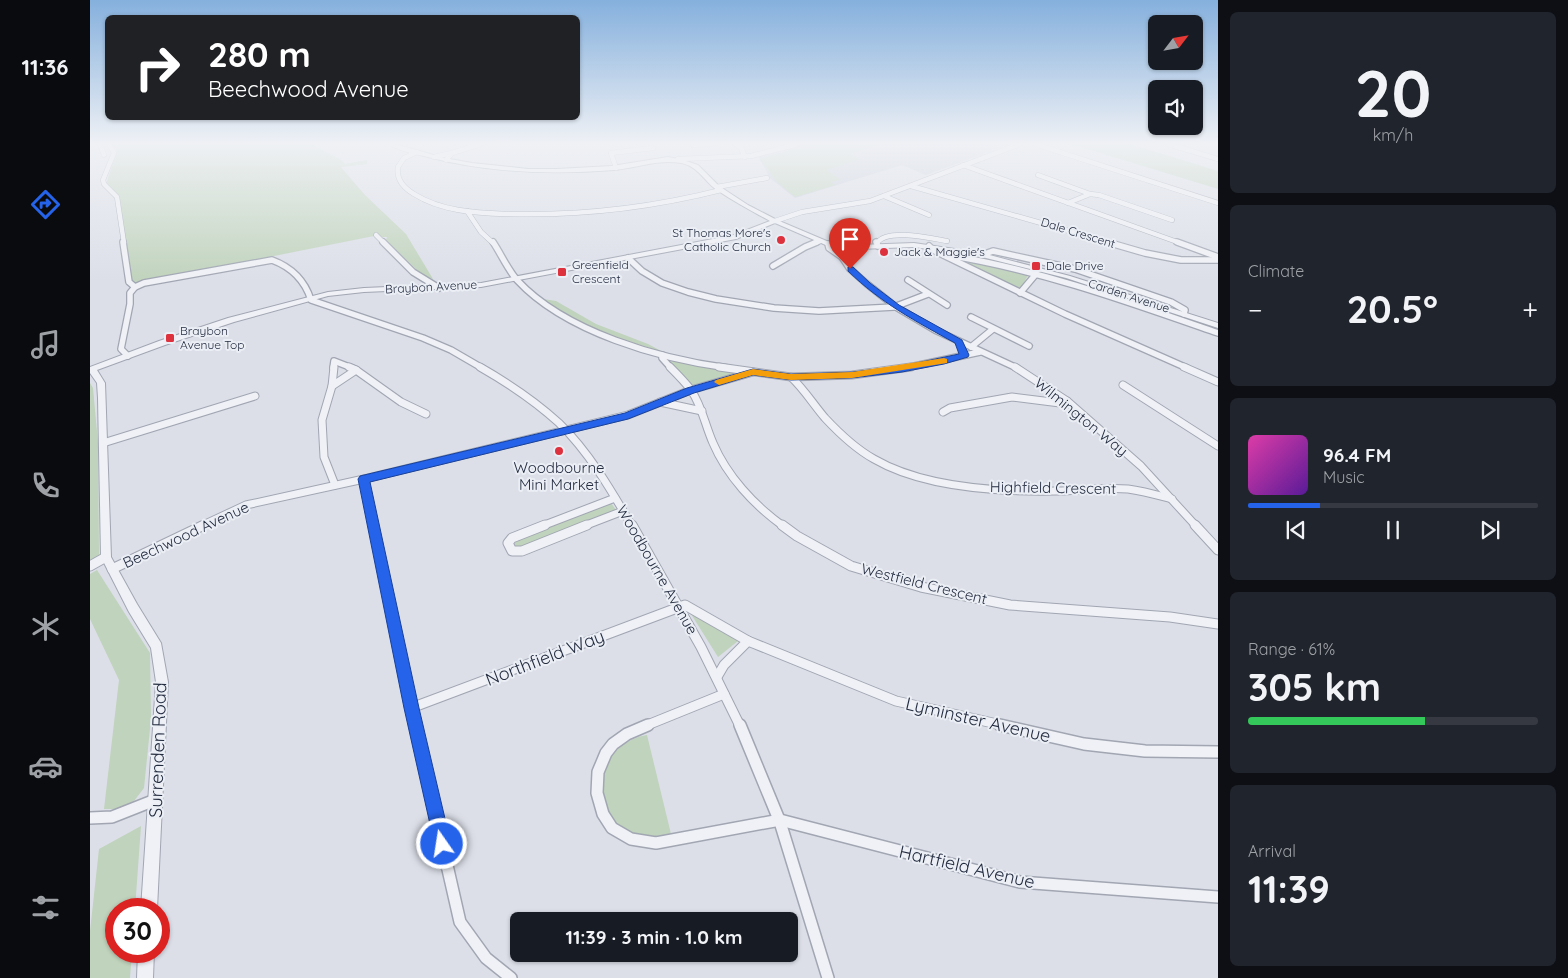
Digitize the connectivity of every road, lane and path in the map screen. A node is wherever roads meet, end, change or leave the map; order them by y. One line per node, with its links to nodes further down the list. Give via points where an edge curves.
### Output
1 (110, 190): 35 (street, via 117,197 129,282)
2 (408, 190): 14 (street, via 414,196 441,206)
3 (714, 190): 15 (street, via 686,199 606,212)
4 (722, 190): 19 (street, Carden Avenue)
5 (901, 190): 11 (street)
6 (924, 190): 30 (street, Dale Crescent, via 1145,253 1181,260)
7 (1031, 190): 12 (street)
8 (1078, 190): 10 (street)
9 (1177, 190): 13 (street)
10 (1090, 194): 12 (street); 18 (street)
11 (884, 196): 16 (street); 19 (street)
12 (1068, 203): 30 (street)
13 (1218, 203)
14 (467, 211): 15 (street); 17 (street)
15 (486, 213): 17 (street)
16 (929, 215)
17 (473, 219): 33 (street)
18 (1172, 220)
19 (775, 221): 21 (street, Carden Avenue); 29 (street, Braybon Avenue, via 736,238)
20 (376, 235): 36 (street, via 408,268)
21 (820, 241): 23 (street, Carden Avenue); 31 (street)
22 (947, 241): 24 (street, via 896,236 876,242)
23 (828, 244): 26 (street, Carden Avenue); 28 (street, Wilmington Way)
24 (878, 246): 25 (street, Carden Avenue); 26 (street, Carden Avenue)
25 (929, 246): 27 (street); 47 (street, Carden Avenue, via 982,255 1068,277)
26 (858, 247): 28 (street)
27 (943, 255): 32 (street, Carden Avenue); 37 (street)
28 (842, 257): 40 (street, Wilmington Way, via 858,277)
29 (628, 258): 33 (street, Braybon Avenue); 44 (street, via 648,276 670,286 740,304 818,311)
30 (1218, 258)
31 (773, 266)
32 (1036, 274): 37 (street); 49 (street, Carden Avenue)
33 (516, 278): 36 (street, Braybon Avenue); 54 (street, via 553,310 572,321 603,336)
34 (908, 280): 39 (street)
35 (135, 288): 41 (street, via 144,283 272,260 289,268 304,285); 56 (street, via 130,293 121,349)
36 (439, 288): 38 (street, Braybon Avenue)
37 (1020, 293): 61 (street)
38 (328, 294): 41 (street, Braybon Avenue); 42 (street)
39 (928, 294): 43 (street); 45 (street)
40 (883, 297): 44 (street); 45 (street, Wilmington Way)
41 (310, 298): 42 (street, Woodbourne Avenue); 56 (street, Braybon Avenue, via 231,320)
42 (322, 305): 71 (street, Woodbourne Avenue, via 442,345 513,387)
43 (947, 305)
44 (880, 307): 45 (street)
45 (896, 307): 50 (street, Wilmington Way)
46 (971, 317): 48 (street)
47 (1218, 326)
48 (993, 329): 51 (street); 52 (street)
49 (1218, 333)
50 (958, 342): 52 (street, Wilmington Way); 55 (street)
51 (1029, 346)
52 (971, 347): 53 (street, Wilmington Way)
53 (980, 352): 55 (street); 66 (street, Wilmington Way, via 1021,370)
54 (662, 355): 59 (street); 64 (street, Westfield Crescent)
55 (964, 355): 60 (street, via 902,369)
56 (128, 356): 57 (street, Braybon Avenue)
57 (91, 370): 72 (street, Surrenden Road, via 101,383)
58 (356, 370): 63 (street); 63 (street, via 334,361); 70 (street, via 400,402)
59 (753, 372): 60 (street); 64 (street, Beechwood Avenue)
60 (791, 377): 77 (street, Highfield Crescent, via 829,423 851,442 874,459 901,471 976,487 1125,489)
61 (1218, 382)
62 (1123, 384): 73 (street)
63 (332, 386): 75 (street, via 322,420 322,448)
64 (691, 390): 67 (street, Beechwood Avenue); 68 (street, Westfield Crescent)
65 (255, 396): 72 (street)
66 (1067, 401): 69 (street, via 1060,403 1012,397); 77 (street, Wilmington Way, via 1141,466)
67 (660, 402): 68 (street); 71 (street, Beechwood Avenue, via 628,415)
68 (702, 411): 84 (street, Westfield Crescent, via 713,443 725,464 760,508 797,536 851,566 921,587 1010,605 1170,617)
69 (943, 412)
70 (426, 414)
71 (568, 430): 74 (street, Beechwood Avenue); 76 (street, Woodbourne Avenue)
72 (103, 442): 80 (street, Surrenden Road)
73 (1218, 446)
74 (364, 479): 75 (street, Beechwood Avenue); 88 (street)
75 (335, 485): 82 (street, Beechwood Avenue, via 239,507)
76 (615, 498): 78 (street, Woodbourne Avenue); 78 (street, via 512,538 508,542 512,551 522,551)
77 (1172, 499): 79 (street, Wilmington Way)
78 (623, 511): 83 (street, Woodbourne Avenue)
79 (1218, 550)
80 (106, 557): 81 (street); 82 (street, Surrenden Road)
81 (90, 566)
82 (112, 570): 90 (street, Surrenden Road, via 157,647 162,682)
83 (679, 607): 85 (street, Lyminster Avenue, via 685,605); 86 (street, Woodbourne Avenue); 88 (street, Northfield Way)
84 (1218, 624)
85 (748, 641): 86 (street, via 724,665); 89 (street, Lyminster Avenue, via 896,701 1084,744 1145,751)
86 (717, 677): 87 (street, Woodbourne Avenue)
87 (724, 694): 92 (street, Woodbourne Avenue); 92 (street, via 623,736 609,748 597,767 598,803 606,821 619,835 636,842 656,843)
88 (411, 708): 97 (street, via 460,922 486,958)
89 (1218, 752)
90 (155, 800): 91 (street, via 112,817); 93 (street, Surrenden Road)
91 (90, 818)
92 (780, 820): 94 (street, Hartfield Avenue, via 1020,882); 98 (street, Woodbourne Avenue)
93 (150, 898)
94 (1218, 898)
95 (146, 963): 96 (street)
96 (145, 978)
97 (511, 978)
98 (828, 978)

